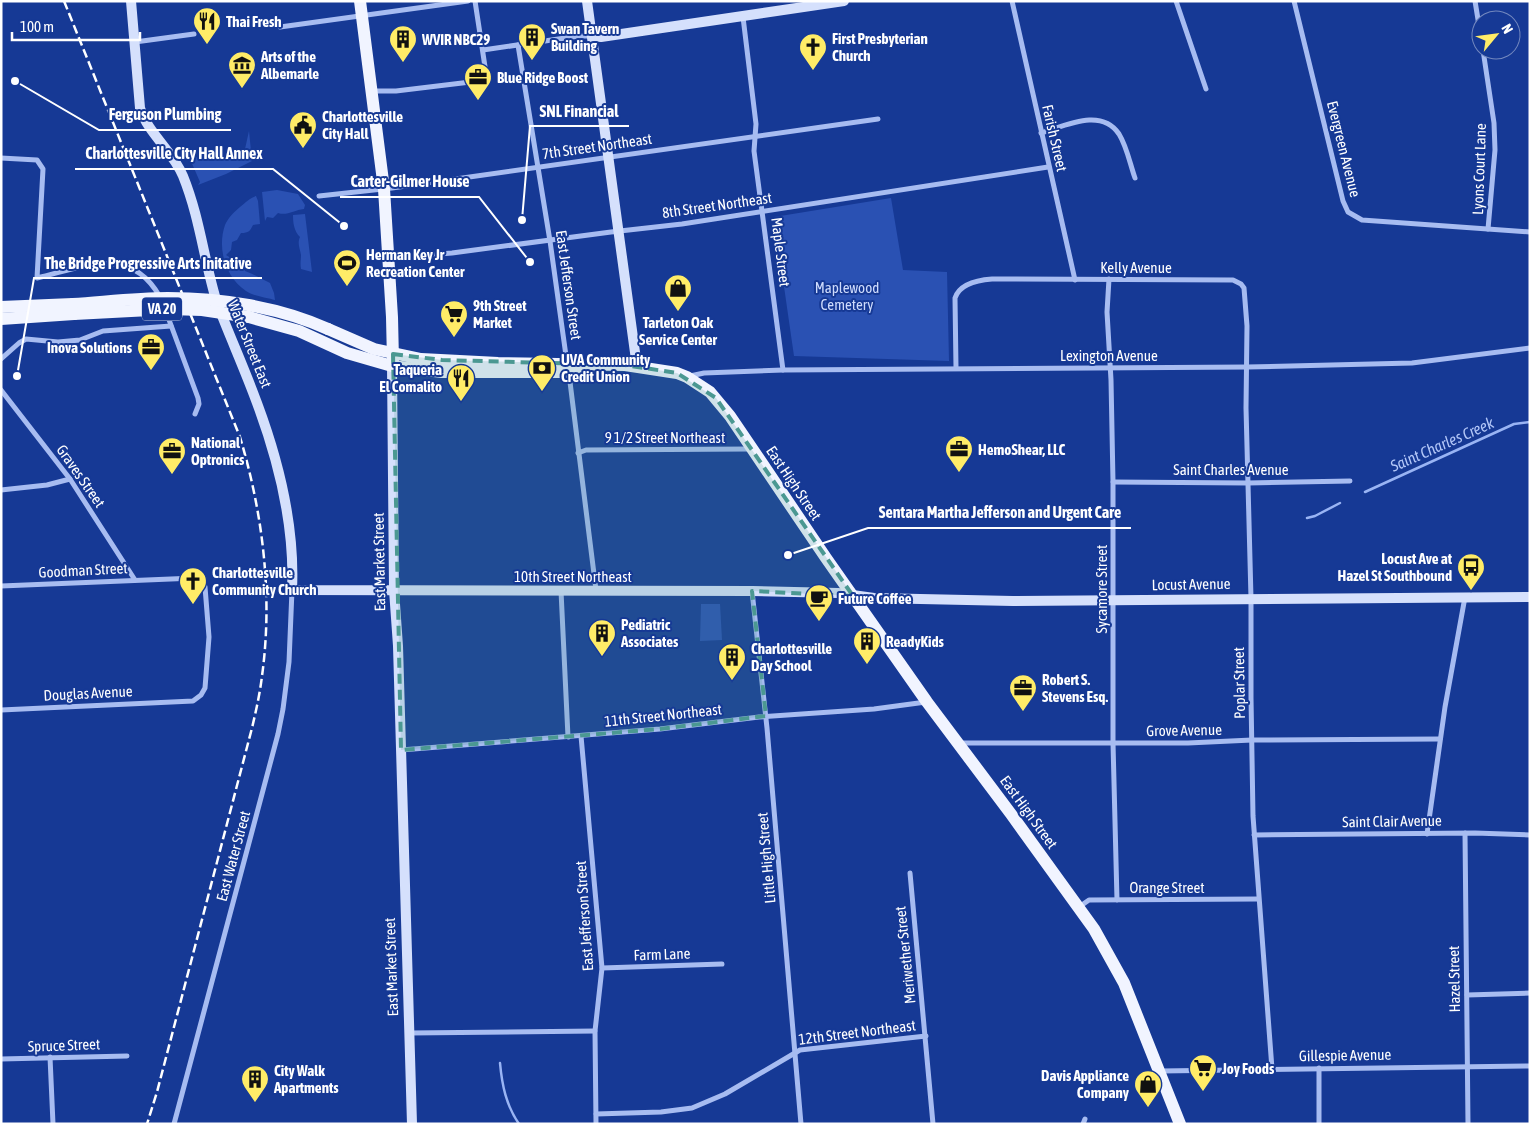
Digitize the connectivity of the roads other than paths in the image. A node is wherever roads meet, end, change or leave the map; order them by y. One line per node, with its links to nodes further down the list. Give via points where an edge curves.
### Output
1 (131, 1): 16 (street, Water Street East)
2 (360, 1): 11 (main road, East Market Street)
3 (468, 1): 11 (street)
4 (475, 1): 18 (street)
5 (587, 1): 15 (street)
6 (844, 1): 10 (street)
7 (1012, 1): 23 (street, Farish Street)
8 (1176, 1): 20 (street)
9 (1294, 1): 33 (street, Evergreen Avenue, via 1348,212 1362,220)
10 (810, 4): 12 (street)
11 (362, 15): 13 (street); 21 (main road, East Market Street)
12 (743, 17): 15 (street); 24 (street, Maple Street)
13 (280, 27)
14 (194, 34): 16 (street)
15 (593, 36): 17 (street); 25 (street)
16 (135, 42): 66 (street, Water Street East, via 142,116 183,175 201,230 211,282 276,460 292,552)
17 (518, 45): 18 (street); 27 (street, East Jefferson Street)
18 (483, 50): 21 (street, via 487,80 396,92)
19 (1485, 60): 33 (street, Lyons Court Lane, via 1495,150)
20 (1206, 89)
21 (372, 91): 30 (main road, East Market Street)
22 (878, 118): 24 (street, 7th Street Northeast)
23 (1041, 133): 28 (street, Farish Street); 29 (street, via 1086,120 1107,123 1122,140)
24 (755, 136): 25 (street, 7th Street Northeast); 32 (street, Maple Street, via 754,151)
25 (609, 157): 27 (street, 7th Street Northeast); 34 (street)
26 (1, 158): 44 (street, via 37,160 41,164 37,278 98,264 128,266 155,287)
27 (538, 167): 30 (street, 7th Street Northeast); 36 (street, East Jefferson Street)
28 (1048, 167): 32 (street, 8th Street Northeast); 39 (street, Farish Street)
29 (1135, 178)
30 (384, 189): 31 (street, 7th Street Northeast); 37 (main road, East Market Street)
31 (319, 196)
32 (763, 212): 34 (street, 8th Street Northeast); 53 (street, Maple Street)
33 (1488, 229): 35 (street, Evergreen Avenue)
34 (618, 231): 36 (street, 8th Street Northeast); 48 (street)
35 (1530, 232)
36 (550, 241): 37 (street, 8th Street Northeast); 50 (street, East Jefferson Street)
37 (389, 258): 47 (main road, East Market Street)
38 (1109, 279): 39 (street, Kelly Avenue); 40 (street, Kelly Avenue, via 1232,280 1241,284); 52 (street, Sycamore Street)
39 (1075, 280): 51 (street, Kelly Avenue, via 983,280 961,288 955,298)
40 (1246, 297): 49 (street, Poplar Street)
41 (1, 307): 42 (main road, VA 20)
42 (73, 309): 43 (main road, VA 20); 47 (main road, VA 20, bridge, via 202,310 274,323 355,356); 47 (main road, VA 20, bridge, via 170,298 255,306 309,321)
43 (1, 319)
44 (171, 326): 46 (street, via 103,331 80,340 58,342 26,339); 56 (street, via 198,398)
45 (1530, 348): 49 (street, Lexington Avenue, via 1412,363)
46 (1, 359)
47 (393, 360): 50 (main road, East High Street, via 442,372); 67 (street, East Market Street)
48 (637, 367): 50 (main road, East High Street); 54 (main road, East High Street)
49 (1246, 367): 52 (street, Lexington Avenue); 62 (street, Poplar Street)
50 (568, 368): 58 (street, East Jefferson Street)
51 (956, 368): 52 (street, Lexington Avenue); 53 (street, Lexington Avenue)
52 (1110, 368): 61 (street, Sycamore Street)
53 (783, 370): 54 (street, Lexington Avenue, via 704,373)
54 (687, 377): 57 (main road, East High Street, via 716,398)
55 (1, 390): 59 (street, Graves Street)
56 (195, 414)
57 (752, 449): 58 (street, 9 1/2 Street Northeast, via 595,450); 71 (main road, East High Street)
58 (578, 453): 68 (street, East Jefferson Street)
59 (70, 479): 63 (street); 64 (street, Graves Street)
60 (1350, 481): 62 (street, Saint Charles Avenue)
61 (1113, 482): 62 (street, Saint Charles Avenue); 75 (street, Sycamore Street)
62 (1248, 483): 74 (street, Poplar Street)
63 (1, 490)
64 (135, 580): 65 (street, Goodman Street); 76 (street, Goodman Street, via 196,578 205,587 209,637 205,688 196,700)
65 (1, 586)
66 (292, 590): 67 (street, 10th Street Northeast); 113 (street, East Water Street, via 289,662 278,734)
67 (394, 590): 69 (street, 10th Street Northeast); 86 (street, East Market Street)
68 (596, 590): 69 (street, 10th Street Northeast); 70 (street, 10th Street Northeast)
69 (561, 591): 81 (street)
70 (752, 591): 71 (street, 10th Street Northeast); 79 (street, Little High Street)
71 (853, 596): 75 (street, Locust Avenue, via 980,601); 77 (main road, East High Street)
72 (1465, 596): 73 (street, Locust Avenue); 74 (street, Locust Avenue); 82 (street)
73 (1530, 597)
74 (1251, 598): 75 (street, Locust Avenue); 83 (street, Poplar Street)
75 (1114, 600): 85 (street, Sycamore Street)
76 (176, 702): 78 (street, Douglas Avenue)
77 (927, 702): 79 (street, 11th Street Northeast); 84 (main road, East High Street)
78 (1, 710)
79 (766, 716): 80 (street, 11th Street Northeast); 102 (street, Little High Street)
80 (581, 736): 81 (street, 11th Street Northeast); 96 (street, East Jefferson Street)
81 (568, 737): 86 (street, 11th Street Northeast)
82 (1440, 739): 83 (street, Grove Avenue); 89 (street)
83 (1252, 740): 85 (street, Grove Avenue); 88 (street, Poplar Street)
84 (958, 743): 85 (street, Grove Avenue); 94 (main road, East High Street)
85 (1113, 743): 93 (street, Sycamore Street)
86 (401, 750): 100 (street, East Market Street)
87 (1465, 833): 89 (street, Saint Clair Avenue); 90 (street, Saint Clair Avenue); 98 (street, Hazel Street)
88 (1254, 834): 89 (street, Saint Clair Avenue); 92 (street, Poplar Street)
89 (1428, 834)
90 (1530, 835)
91 (910, 873): 101 (street, Meriwether Street)
92 (1258, 899): 93 (street, Orange Street); 109 (street, Poplar Street)
93 (1117, 900): 94 (street, Orange Street, via 1089,900)
94 (1078, 907): 110 (main road, East High Street, via 1124,983)
95 (722, 964): 96 (street, Farm Lane)
96 (602, 968): 99 (street, East Jefferson Street)
97 (1530, 993): 98 (street)
98 (1467, 995): 106 (street, Hazel Street)
99 (596, 1030): 100 (street); 111 (street, East Jefferson Street)
100 (409, 1033): 114 (street, East Market Street)
101 (926, 1036): 102 (street, 12th Street Northeast, via 804,1048); 117 (street, Meriwether Street)
102 (795, 1052): 111 (street, 12th Street Northeast, via 725,1094 692,1108); 116 (street, Little High Street)
103 (127, 1056): 104 (street, Spruce Street)
104 (50, 1057): 105 (street, Spruce Street); 112 (street)
105 (1, 1059)
106 (1469, 1066): 107 (street, Gillespie Avenue); 108 (street, Gillespie Avenue); 120 (street, Hazel Street)
107 (1530, 1066)
108 (1319, 1068): 109 (street, Gillespie Avenue); 119 (street)
109 (1272, 1069): 110 (street, Gillespie Avenue)
110 (1160, 1071): 118 (main road, East High Street)
111 (596, 1114): 115 (street, East Jefferson Street)
112 (53, 1124)
113 (174, 1124)
114 (412, 1124)
115 (596, 1124)
116 (801, 1124)
117 (934, 1124)
118 (1180, 1124)
119 (1319, 1124)
120 (1468, 1124)

